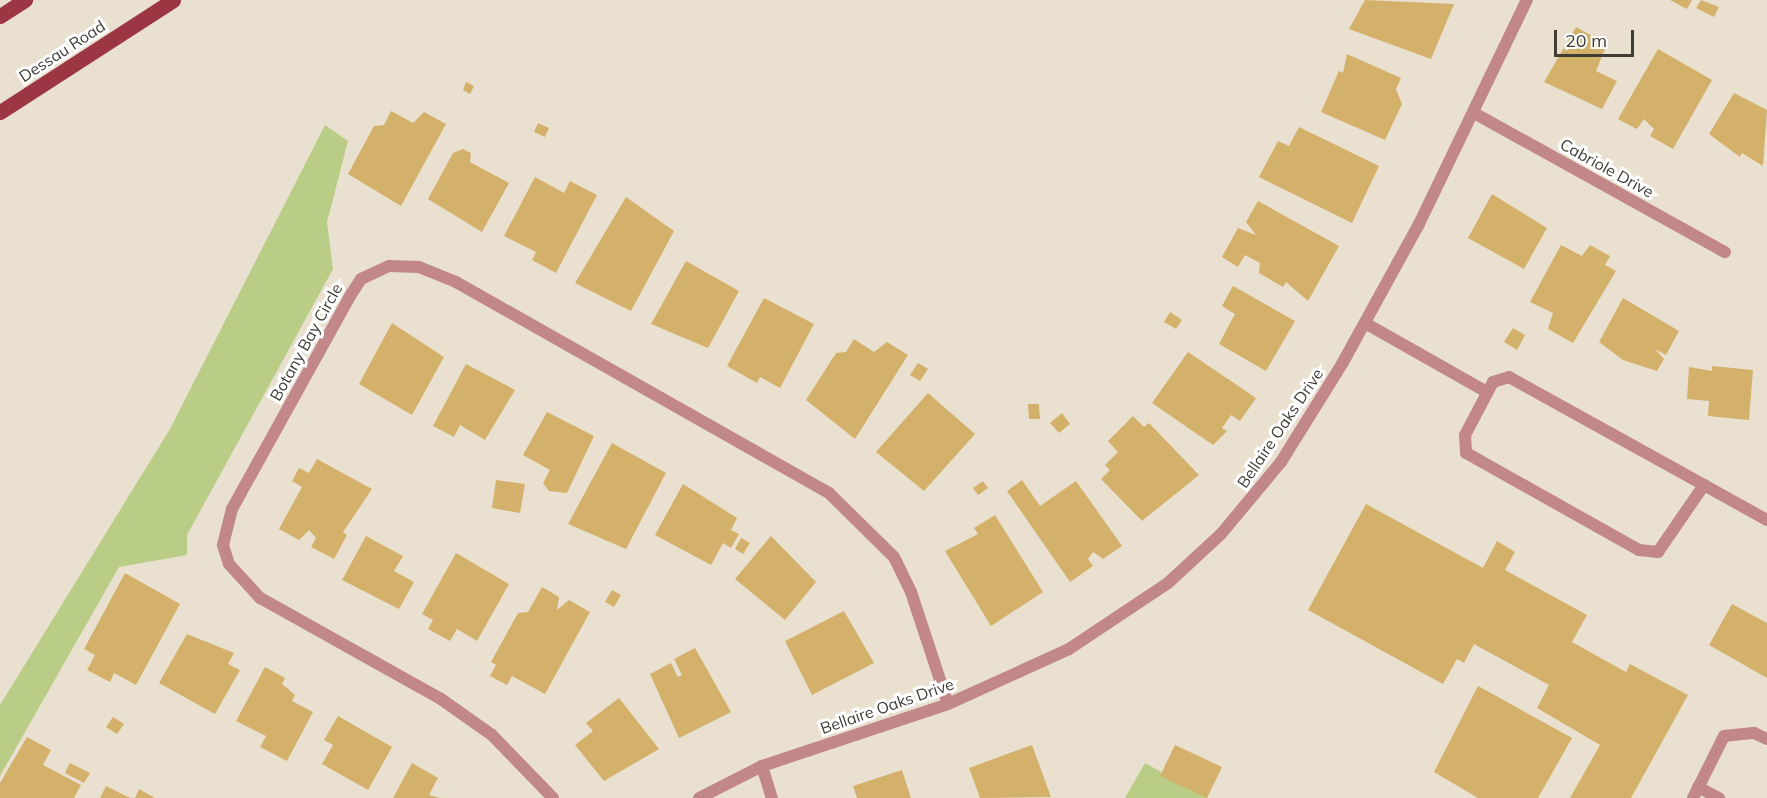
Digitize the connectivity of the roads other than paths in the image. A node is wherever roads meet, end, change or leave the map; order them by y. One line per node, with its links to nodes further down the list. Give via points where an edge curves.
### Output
1 (25, 0): 4 (main road)
2 (173, 0): 5 (main road, Dessau Road)
3 (1527, 0): 6 (street, Bellaire Oaks Drive)
4 (0, 16)
5 (0, 112)
6 (1474, 113): 7 (street, Cabriole Drive); 8 (street, Bellaire Oaks Drive)
7 (1725, 252)
8 (1365, 323): 9 (street); 12 (street, Bellaire Oaks Drive, via 1281,462 1221,534 1168,583 1069,649)
9 (1487, 392): 10 (street, via 1493,382 1509,377); 10 (street, via 1465,435 1466,453 1639,550 1658,552)
10 (1704, 485): 11 (street)
11 (1767, 520)
12 (948, 704): 14 (street, Bellaire Oaks Drive); 16 (street, Botany Bay Circle, via 911,592 894,557 829,493 456,282 419,267 389,266 362,279 350,296 232,509 225,527 226,555 242,583 260,598 441,699 492,735)
13 (1767, 739): 15 (street, via 1754,733 1724,736)
14 (762, 766): 17 (street, Bellaire Oaks Drive); 18 (street)
15 (1695, 792): 19 (street)
16 (553, 798)
17 (699, 798)
18 (772, 798)
19 (1719, 798)

